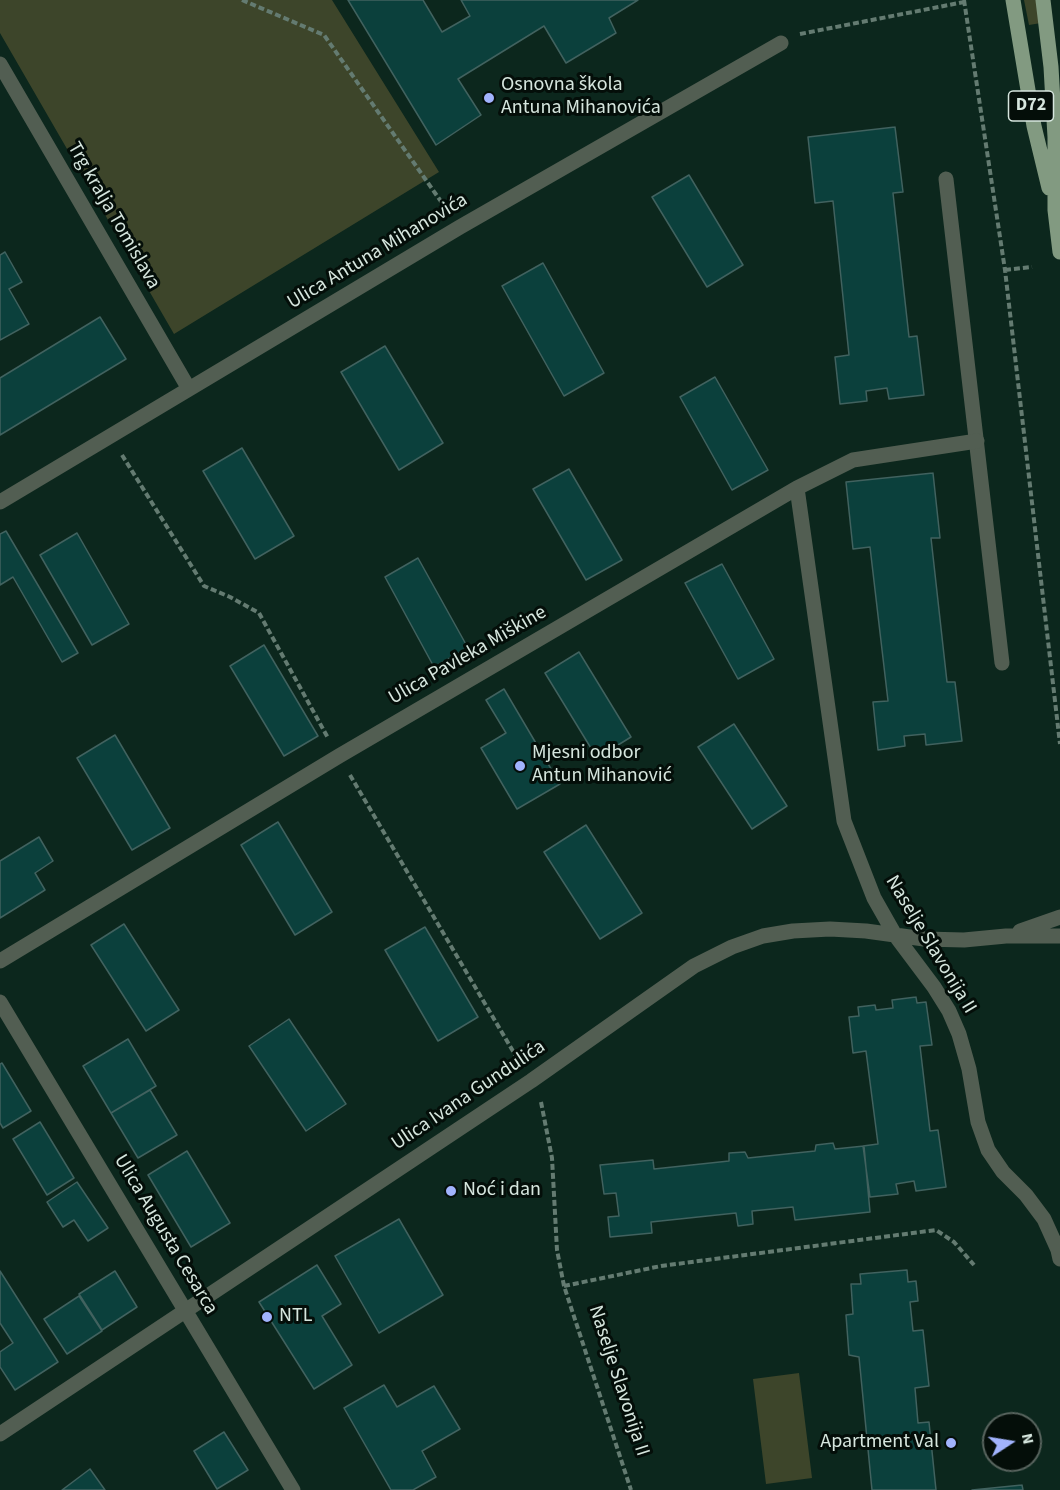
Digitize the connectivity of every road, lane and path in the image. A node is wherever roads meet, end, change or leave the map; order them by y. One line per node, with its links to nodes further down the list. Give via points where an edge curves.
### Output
1 (242, 0): 9 (path, via 324,35)
2 (1013, 0): 8 (main road, D72, via 1034,126)
3 (1043, 0): 8 (main road, D72, via 1052,67)
4 (964, 1): 5 (path, via 802,33); 12 (path)
5 (781, 43): 9 (street, Ulica Antuna Mihanovića)
6 (0, 64): 13 (street, Trg kralja Tomislava)
7 (946, 179): 14 (street)
8 (1058, 209): 10 (main road, D72)
9 (460, 227): 13 (street, Ulica Antuna Mihanovića)
10 (1060, 252)
11 (1032, 267): 12 (path)
12 (1005, 270): 18 (path)
13 (189, 389): 16 (street, Ulica Antuna Mihanovića)
14 (977, 441): 15 (street, Ulica Pavleka Miškine, via 852,460); 17 (street)
15 (797, 488): 20 (street, Naselje Slavonija II, via 844,821 874,898); 23 (street, Ulica Pavleka Miškine, via 339,756)
16 (0, 502)
17 (1002, 663)
18 (1060, 744)
19 (1060, 917): 21 (street)
20 (895, 935): 21 (street, Ulica Ivana Gundulića, via 954,940); 25 (street, Ulica Ivana Gundulića, via 830,929 793,931 732,947 694,966); 26 (street, Naselje Slavonija II, via 934,987 959,1034 988,1150 1044,1219)
21 (1006, 936): 22 (street)
22 (1060, 936)
23 (0, 961)
24 (0, 1002): 29 (street, Ulica Augusta Cesarca)
25 (531, 1081): 28 (path, Naselje Slavonija II, via 543,1105 552,1158 557,1250); 29 (street, Ulica Ivana Gundulića)
26 (1060, 1259)
27 (974, 1265): 28 (path, Naselje Slavonija II, via 954,1242 936,1230 661,1266)
28 (564, 1286): 32 (path, Naselje Slavonija II)
29 (187, 1311): 30 (street, Ulica Ivana Gundulića); 31 (street, Ulica Augusta Cesarca)
30 (0, 1434)
31 (293, 1490)
32 (631, 1490)

